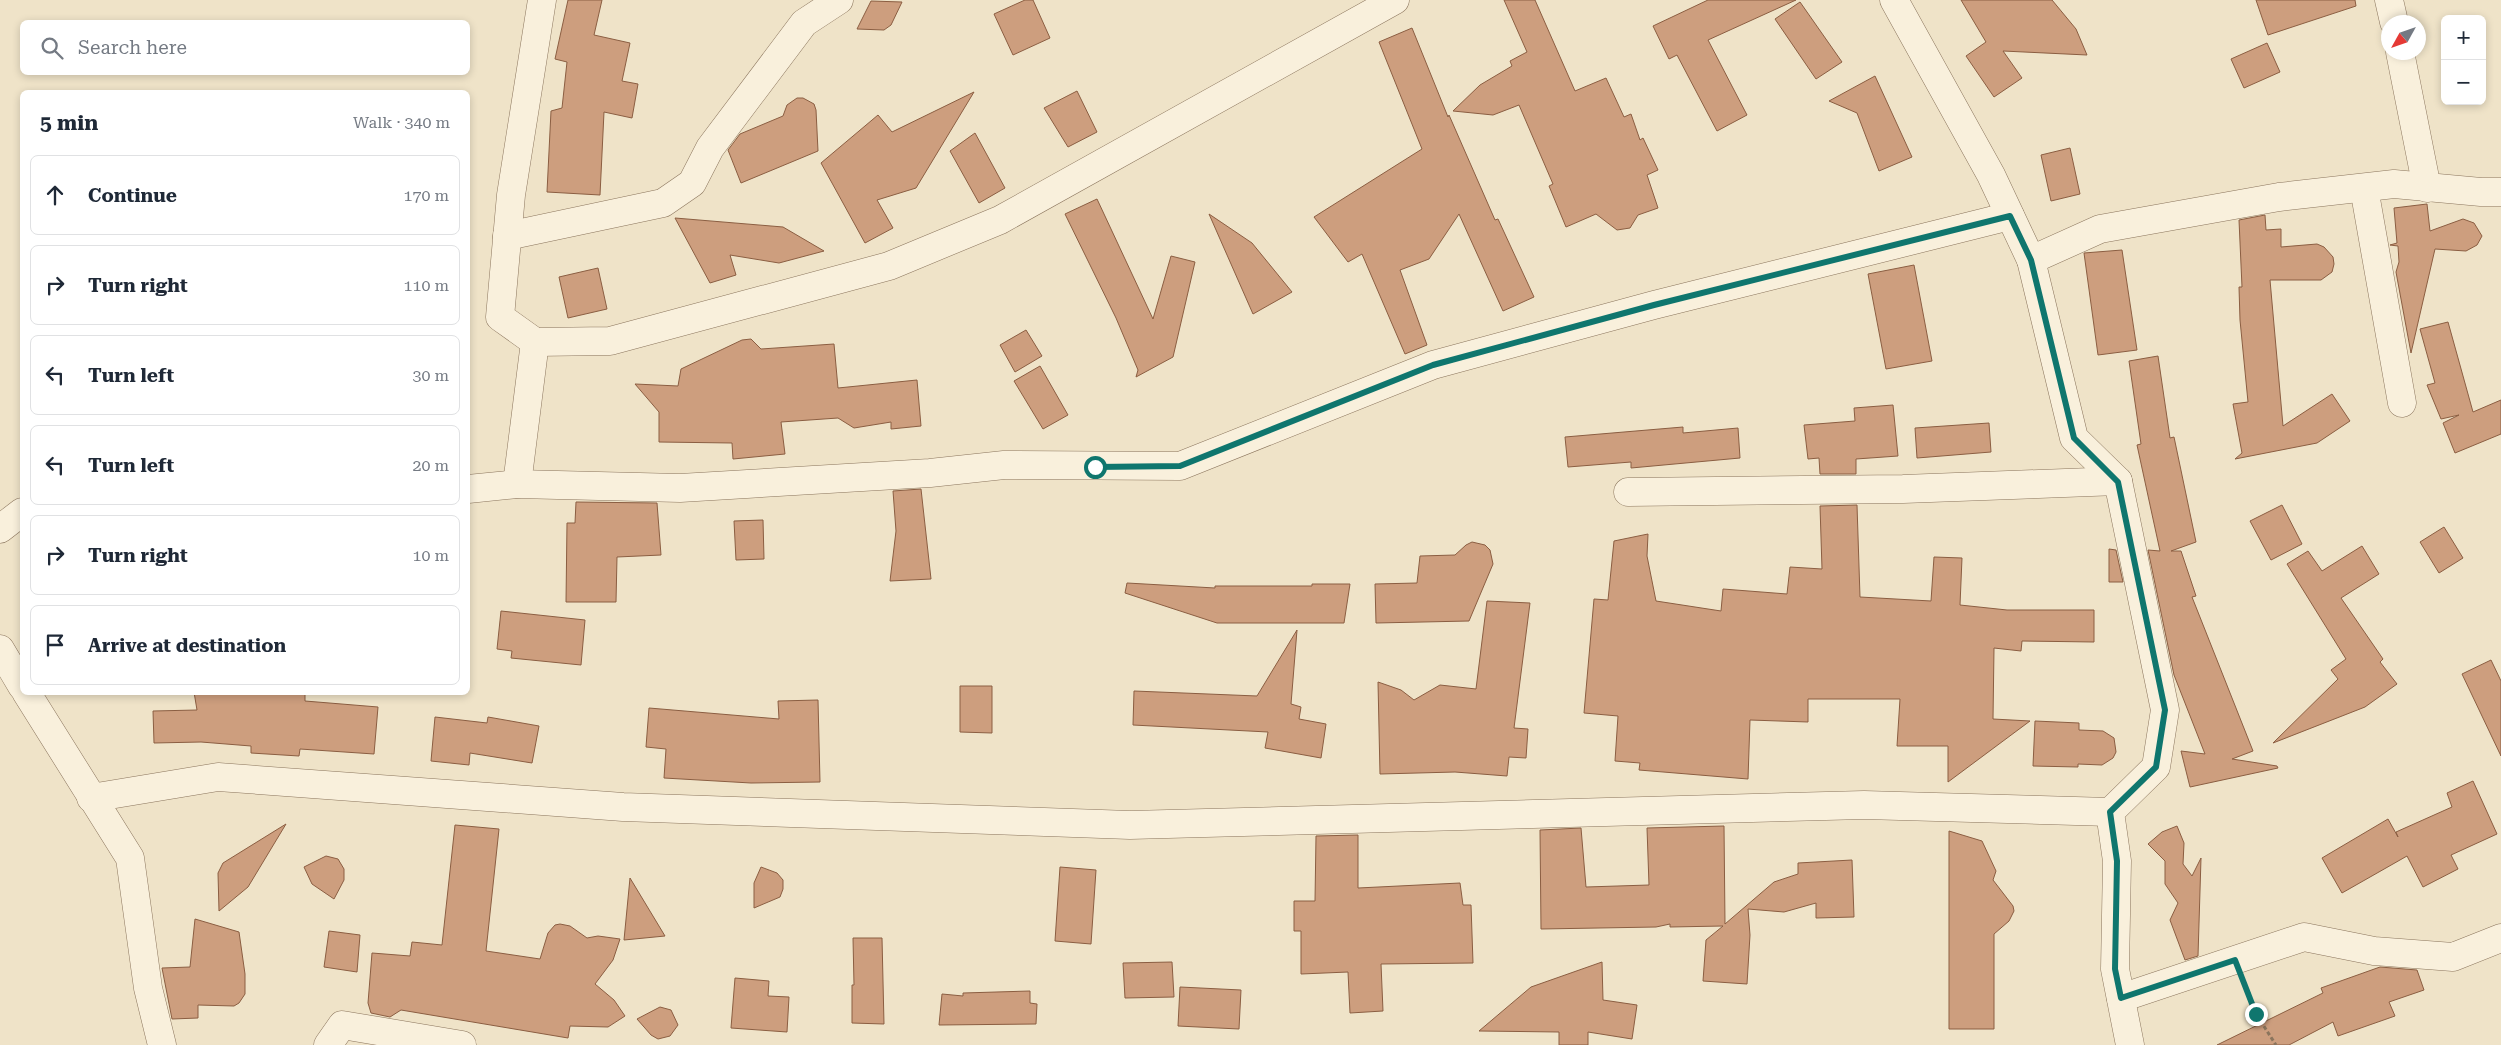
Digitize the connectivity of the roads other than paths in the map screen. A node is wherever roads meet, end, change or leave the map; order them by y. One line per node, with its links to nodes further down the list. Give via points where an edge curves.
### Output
1 (542, 0): 12 (street)
2 (839, 0): 12 (street, via 804,23 710,148 692,183 663,203)
3 (1395, 0): 14 (street, via 1000,220 889,266 610,341)
4 (1894, 0): 11 (street, via 1991,175)
5 (2389, 0): 6 (street)
6 (2392, 15)
7 (2402, 60): 9 (street)
8 (2364, 188): 9 (street, via 2394,184); 13 (street, via 2279,197 2100,229); 15 (street)
9 (2427, 188): 10 (street)
10 (2501, 192)
11 (2010, 216): 13 (street); 17 (street, via 1663,303 1433,365 1180,466 1004,465 930,473 680,488)
12 (507, 236): 14 (street, via 500,317)
13 (2031, 260): 16 (street, via 2074,438)
14 (535, 342): 17 (street)
15 (2402, 403)
16 (2118, 482): 19 (street, via 1903,489); 26 (street, via 2165,710 2156,767)
17 (517, 484): 18 (street)
18 (470, 489)
19 (1628, 492)
20 (20, 514): 21 (street)
21 (0, 530)
22 (0, 649): 23 (street)
23 (20, 683)
24 (28, 695): 25 (street)
25 (91, 798): 26 (street, via 218,777 623,807 1130,825 1864,805); 29 (street, via 130,858 148,988)
26 (2110, 812): 28 (street, via 2117,861 2115,969)
27 (2501, 938): 28 (street, via 2453,957 2374,951 2304,938)
28 (2121, 998): 32 (street)
29 (162, 1045)
30 (328, 1045): 31 (street, via 342,1024)
31 (462, 1045)
32 (2130, 1045)

